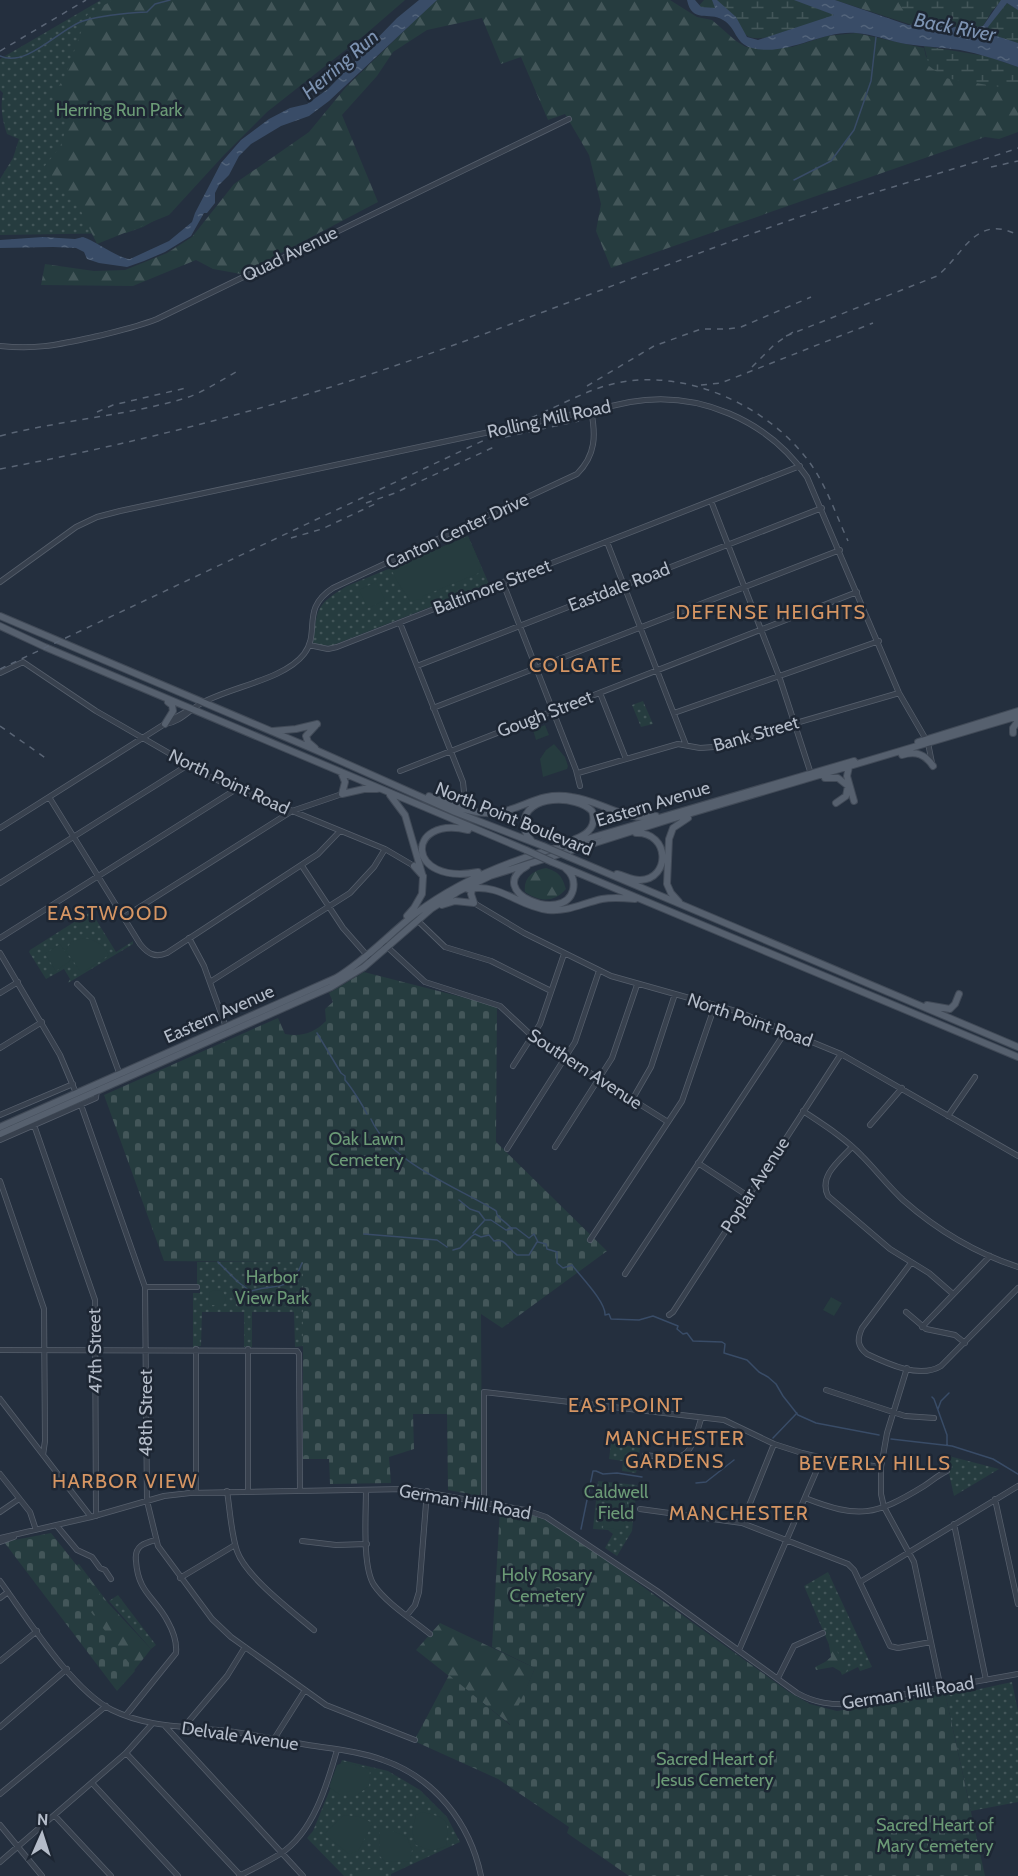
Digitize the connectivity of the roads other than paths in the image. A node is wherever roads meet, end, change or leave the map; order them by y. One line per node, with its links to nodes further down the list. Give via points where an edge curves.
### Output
1 (568, 119): 2 (street, Quad Avenue, via 156,319 59,346)
2 (0, 346)
3 (591, 410): 4 (street, Rolling Mill Road, via 653,399 710,406 758,429); 10 (street, Rolling Mill Road, via 109,514 76,527); 22 (street, Canton Center Drive, via 594,445 577,474 333,588 315,607)
4 (800, 466): 5 (street, Baltimore Street); 6 (street, Rolling Mill Road)
5 (711, 501): 7 (street, Baltimore Street); 8 (street)
6 (822, 508): 8 (street, Eastdale Road); 9 (street, Rolling Mill Road)
7 (607, 542): 11 (street, Baltimore Street); 12 (street)
8 (728, 544): 12 (street, Eastdale Road); 13 (street)
9 (840, 550): 13 (street); 14 (street, Rolling Mill Road)
10 (0, 582)
11 (503, 583): 16 (street, Baltimore Street); 18 (street)
12 (624, 585): 18 (street, Eastdale Road); 19 (street)
13 (744, 587): 19 (street); 20 (street)
14 (857, 592): 20 (street, Gough Street); 21 (street, Rolling Mill Road)
15 (0, 616): 31 (main road, North Point Boulevard)
16 (400, 623): 22 (street, Baltimore Street, via 333,649); 23 (street)
17 (0, 626): 28 (main road, North Point Boulevard)
18 (520, 626): 23 (street, Eastdale Road); 24 (street)
19 (641, 627): 24 (street); 25 (street)
20 (761, 629): 25 (street, Gough Street); 27 (street)
21 (879, 641): 27 (street); 30 (street, Rolling Mill Road)
22 (309, 645): 31 (street, via 299,660 286,669)
23 (417, 666): 32 (street)
24 (537, 668): 32 (street); 34 (street)
25 (658, 670): 29 (street, Gough Street); 36 (street)
26 (0, 673): 43 (street, North Point Road, via 23,662)
27 (779, 676): 36 (street); 39 (street)
28 (152, 692): 33 (main road, North Point Boulevard); 40 (main road, via 172,705 173,714)
29 (600, 693): 34 (street, Gough Street); 48 (street)
30 (899, 693): 39 (street, Bank Street); 44 (street, Rolling Mill Road)
31 (202, 703): 33 (street); 41 (main road, North Point Boulevard)
32 (433, 708): 47 (street)
33 (193, 709): 40 (street); 54 (main road, North Point Boulevard)
34 (553, 711): 47 (street, Gough Street); 55 (street)
35 (1018, 711): 44 (main road, Eastern Avenue)
36 (675, 713): 45 (street)
37 (1018, 716): 44 (main road, Eastern Avenue)
38 (1018, 721): 42 (main road)
39 (795, 723): 45 (street, Bank Street, via 714,747); 56 (street)
40 (165, 724): 43 (street)
41 (271, 731): 46 (main road, North Point Boulevard); 46 (main road, via 317,724 306,738)
42 (1013, 733)
43 (142, 738): 50 (street, North Point Road); 64 (street)
44 (927, 741): 49 (main road, Eastern Avenue); 51 (street, Rolling Mill Road)
45 (686, 745): 48 (street, Bank Street)
46 (318, 751): 57 (main road, North Point Boulevard)
47 (450, 752): 53 (street, Gough Street); 62 (street)
48 (626, 759): 55 (street, Bank Street)
49 (863, 761): 51 (main road, via 912,753 927,757); 52 (main road, Eastern Avenue); 56 (main road, Eastern Avenue)
50 (188, 765): 60 (street, North Point Road); 72 (street)
51 (933, 766)
52 (848, 767): 56 (main road, Eastern Avenue); 59 (main road)
53 (400, 771)
54 (341, 772): 61 (main road, North Point Boulevard); 63 (main road, via 345,782)
55 (578, 773): 58 (street)
56 (812, 776): 59 (main road, via 834,777); 67 (main road, Eastern Avenue); 69 (main road, Eastern Avenue)
57 (392, 784): 69 (main road, via 477,813 497,813 532,800 563,795 634,817); 75 (main road, North Point Boulevard)
58 (580, 786)
59 (848, 786): 65 (main road); 66 (main road, via 846,796)
60 (238, 788): 68 (street, North Point Road); 83 (street)
61 (385, 791): 63 (main road, via 364,789); 73 (main road, North Point Boulevard); 84 (main road, via 405,816)
62 (464, 792)
63 (342, 794): 68 (street)
64 (49, 797): 70 (street); 72 (street)
65 (854, 801)
66 (836, 803)
67 (712, 807): 74 (main road, Eastern Avenue); 91 (main road, via 683,820 670,831 667,884)
68 (292, 811): 71 (street, North Point Road); 94 (street)
69 (671, 814): 77 (main road, Eastern Avenue)
70 (0, 828)
71 (340, 831): 76 (street, North Point Road); 78 (street, via 325,849)
72 (74, 837): 83 (street); 86 (street)
73 (496, 838): 80 (main road, North Point Boulevard, bridge); 81 (main road, via 466,829 442,829 429,834 422,846 425,861 438,871 465,874)
74 (603, 840): 77 (main road, Eastern Avenue); 82 (main road, via 646,833 660,844 663,854 657,872 645,879)
75 (541, 845): 77 (main road, via 527,835 524,825 531,807 566,801 584,804 592,811 593,824 586,834); 82 (main road, North Point Boulevard, bridge)
76 (385, 849): 79 (street, North Point Road); 92 (street, via 364,879)
77 (540, 856): 80 (main road, via 521,869 515,881 517,892 532,901 555,905 569,898 574,881); 81 (main road, Eastern Avenue); 85 (main road, Eastern Avenue)
78 (302, 866): 92 (street); 98 (street)
79 (414, 866): 84 (main road)
80 (563, 867): 89 (main road, North Point Boulevard)
81 (488, 870): 96 (main road, Eastern Avenue, via 442,895)
82 (605, 872): 91 (main road, North Point Boulevard)
83 (98, 876): 94 (street); 97 (street)
84 (423, 876): 96 (main road, via 418,902)
85 (477, 882): 87 (main road); 88 (main road, Eastern Avenue)
86 (0, 883)
87 (472, 888): 88 (main road); 89 (main road, via 493,888 547,910 578,908 604,899); 90 (main road)
88 (459, 891): 93 (main road, Eastern Avenue)
89 (642, 900): 121 (main road, North Point Boulevard)
90 (474, 903): 93 (main road, via 455,901); 101 (street, North Point Road)
91 (684, 906): 112 (main road, North Point Boulevard)
92 (329, 907): 102 (street); 105 (street)
93 (431, 909): 95 (main road, Eastern Avenue)
94 (124, 917): 98 (street, via 140,944 152,955 166,954)
95 (417, 920): 99 (main road, Eastern Avenue); 108 (street, via 441,945 490,961)
96 (396, 930): 99 (main road, Eastern Avenue)
97 (0, 938)
98 (189, 938): 105 (street)
99 (385, 944): 102 (main road, Eastern Avenue); 118 (street, Southern Avenue, via 425,982 496,1003)
100 (0, 953): 104 (street, 48th Street)
101 (564, 954): 103 (street, North Point Road); 108 (street)
102 (370, 959): 116 (main road, Eastern Avenue, via 338,981)
103 (599, 971): 107 (street, North Point Road); 123 (street, via 578,1035)
104 (18, 982): 109 (street); 114 (street, 48th Street)
105 (210, 982): 116 (street)
106 (77, 984): 126 (street, via 92,999)
107 (637, 985): 110 (street, North Point Road); 128 (street, via 614,1053)
108 (552, 991): 118 (street)
109 (0, 993)
110 (675, 994): 113 (street, North Point Road); 133 (street, via 654,1059)
111 (958, 994): 112 (main road, via 950,1009)
112 (911, 1002): 115 (main road, North Point Boulevard)
113 (715, 1005): 117 (street, North Point Road); 137 (street, via 688,1089)
114 (42, 1022): 120 (street); 129 (street, 48th Street)
115 (962, 1024): 119 (main road, North Point Boulevard); 121 (main road)
116 (227, 1030): 126 (main road, Eastern Avenue)
117 (786, 1031): 122 (street, North Point Road); 147 (street)
118 (532, 1036): 123 (street, Southern Avenue); 125 (street)
119 (1018, 1047)
120 (0, 1048)
121 (996, 1048): 124 (main road, North Point Boulevard)
122 (841, 1054): 131 (street, North Point Road); 134 (street, Poplar Avenue)
123 (566, 1058): 128 (street, Southern Avenue); 145 (street)
124 (1018, 1058)
125 (513, 1066)
126 (121, 1077): 130 (main road, Eastern Avenue)
127 (975, 1077): 136 (street)
128 (599, 1079): 133 (street, Southern Avenue); 143 (street)
129 (73, 1084): 132 (street, 48th Street); 135 (street)
130 (96, 1088): 132 (main road, Eastern Avenue); 132 (street, Eastern Avenue, via 96,1098)
131 (902, 1088): 136 (street, North Point Road); 139 (street)
132 (78, 1099): 138 (street, Eastern Avenue); 140 (main road, Eastern Avenue); 141 (main road, Eastern Avenue); 155 (street, 48th Street)
133 (632, 1100): 137 (street, Southern Avenue)
134 (804, 1111): 144 (street); 149 (street, Poplar Avenue)
135 (0, 1115)
136 (948, 1116): 146 (street, North Point Road)
137 (668, 1122): 150 (street)
138 (34, 1125): 142 (street, Eastern Avenue); 168 (street, 47th Street, via 93,1293)
139 (870, 1125)
140 (0, 1127)
141 (0, 1134)
142 (0, 1140)
143 (555, 1147)
144 (852, 1147): 151 (street, via 896,1192 953,1239); 152 (street, via 827,1175 826,1192 882,1243)
145 (507, 1149)
146 (1018, 1156)
147 (698, 1163): 149 (street); 154 (street)
148 (0, 1181): 167 (street, via 44,1309)
149 (748, 1196): 160 (street, Poplar Avenue)
150 (590, 1240)
151 (990, 1256): 153 (street); 158 (street)
152 (911, 1263): 158 (street); 169 (street, via 858,1338 867,1354)
153 (1018, 1267)
154 (626, 1274)
155 (145, 1287): 156 (street); 163 (street, 48th Street)
156 (197, 1287)
157 (1018, 1288): 162 (street)
158 (953, 1294): 161 (street)
159 (906, 1312): 161 (street)
160 (669, 1315)
161 (922, 1326): 162 (street, via 955,1335)
162 (965, 1343): 169 (street, via 937,1368)
163 (146, 1349): 164 (street); 168 (street); 192 (street, 48th Street)
164 (196, 1349): 165 (street); 187 (street)
165 (248, 1349): 185 (street, via 299,1354); 188 (street)
166 (0, 1350): 167 (street)
167 (45, 1350): 168 (street); 176 (street)
168 (95, 1350): 197 (street, 47th Street)
169 (907, 1368): 172 (street)
170 (826, 1390): 172 (street)
171 (0, 1399): 176 (street)
172 (892, 1412): 173 (street); 179 (street)
173 (934, 1418)
174 (701, 1419): 175 (street, via 730,1422); 177 (street, via 693,1444 683,1455); 193 (street, via 484,1392)
175 (774, 1444): 178 (street); 198 (street)
176 (43, 1455): 197 (street)
177 (645, 1455)
178 (822, 1458): 179 (street); 189 (street)
179 (882, 1467): 194 (street, via 880,1490)
180 (947, 1471): 194 (street)
181 (0, 1474): 190 (street)
182 (1018, 1486): 191 (street)
183 (366, 1490): 185 (street, German Hill Road); 186 (street, German Hill Road); 207 (street)
184 (227, 1491): 187 (street, German Hill Road); 188 (street, German Hill Road); 208 (street)
185 (300, 1491): 188 (street, German Hill Road)
186 (427, 1491): 193 (street, German Hill Road); 217 (street, via 419,1592)
187 (196, 1492): 192 (street, German Hill Road)
188 (248, 1492)
189 (806, 1498): 194 (street, via 852,1512); 205 (street)
190 (20, 1499): 196 (street); 201 (street)
191 (995, 1499): 199 (street); 216 (street)
192 (147, 1501): 197 (street, German Hill Road); 203 (street, 48th Street)
193 (484, 1502): 224 (street, German Hill Road, via 529,1511 552,1521)
194 (884, 1508): 209 (street)
195 (640, 1509): 198 (street)
196 (0, 1512)
197 (94, 1517): 200 (street, German Hill Road)
198 (742, 1523): 205 (street)
199 (954, 1524): 209 (street); 231 (street)
200 (57, 1526): 201 (street, German Hill Road); 211 (street, via 77,1550 92,1557)
201 (36, 1530): 202 (street, German Hill Road); 206 (street)
202 (0, 1538)
203 (156, 1540): 210 (street, 48th Street); 225 (street, via 144,1543 137,1551 138,1576 169,1624)
204 (302, 1541): 207 (street)
205 (786, 1541): 213 (street, via 844,1562); 224 (street)
206 (0, 1542)
207 (367, 1544): 217 (street, via 373,1583)
208 (235, 1545): 210 (street); 218 (street, via 256,1578)
209 (909, 1553): 213 (street); 222 (street, via 916,1568)
210 (180, 1578): 223 (street, 48th Street, via 212,1619)
211 (111, 1579)
212 (0, 1581): 214 (street, Delvale Avenue)
213 (860, 1582): 222 (street, via 890,1646)
214 (8, 1592): 215 (street); 219 (street, Delvale Avenue)
215 (0, 1598)
216 (1018, 1604)
217 (407, 1615): 221 (street)
218 (314, 1630)
219 (37, 1631): 227 (street); 228 (street, Delvale Avenue)
220 (823, 1633): 230 (street, via 794,1646)
221 (430, 1634)
222 (932, 1642): 232 (street)
223 (245, 1647): 233 (street, 48th Street); 239 (street, via 227,1676)
224 (740, 1650): 230 (street, German Hill Road)
225 (176, 1653): 226 (street); 235 (street)
226 (184, 1655)
227 (0, 1661)
228 (67, 1669): 234 (street, Delvale Avenue, via 86,1692); 238 (street)
229 (1018, 1674): 231 (street, German Hill Road)
230 (778, 1678): 232 (street, German Hill Road, via 803,1696 828,1704 851,1704)
231 (986, 1680): 232 (street, German Hill Road)
232 (941, 1689)
233 (305, 1690): 240 (street); 241 (street, 48th Street, via 326,1705)
234 (106, 1706): 235 (street, Delvale Avenue); 245 (street)
235 (126, 1715): 236 (street, Delvale Avenue)
236 (152, 1724): 237 (street, Delvale Avenue); 243 (street)
237 (165, 1726): 239 (street, Delvale Avenue); 249 (street)
238 (0, 1727)
239 (183, 1728): 240 (street, Delvale Avenue)
240 (274, 1739): 242 (street, Delvale Avenue)
241 (415, 1740)
242 (337, 1750): 249 (street, via 305,1828); 256 (street, Delvale Avenue, via 384,1760 428,1786 462,1825)
243 (126, 1753): 244 (street); 254 (street)
244 (92, 1783): 246 (street); 253 (street)
245 (0, 1794)
246 (55, 1816): 248 (street); 252 (street)
247 (0, 1825): 248 (street)
248 (17, 1847): 250 (street); 251 (street)
249 (282, 1853): 254 (street); 255 (street)
250 (0, 1862)
251 (42, 1876)
252 (111, 1876)
253 (178, 1876)
254 (240, 1876)
255 (303, 1876)
256 (481, 1876)

